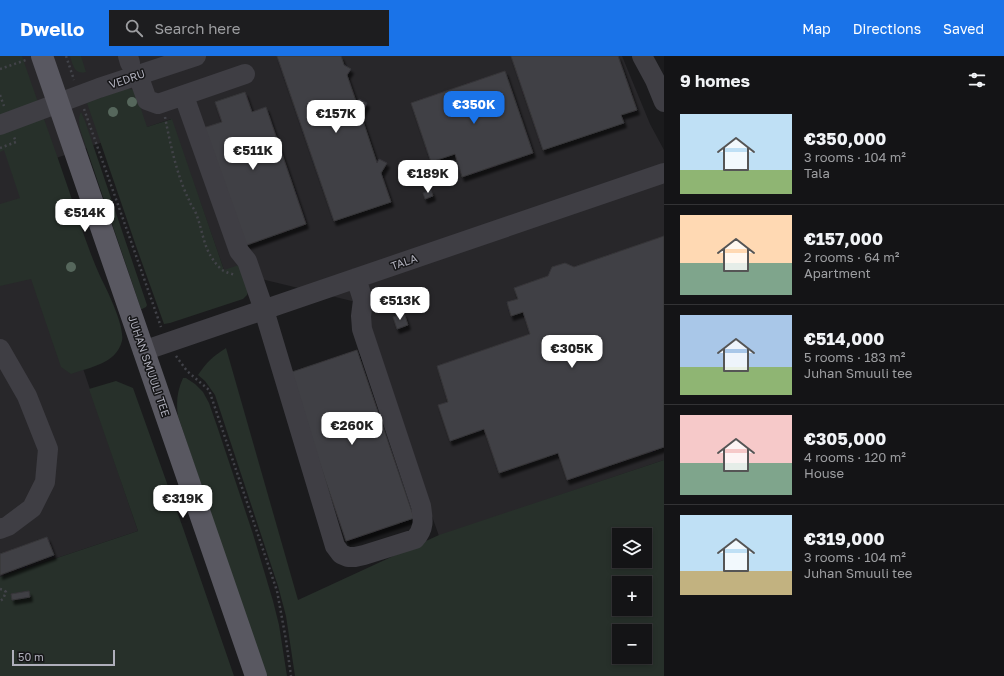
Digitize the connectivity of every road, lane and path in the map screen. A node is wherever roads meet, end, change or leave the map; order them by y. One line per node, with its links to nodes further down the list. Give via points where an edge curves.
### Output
1 (66, 56): 8 (path)
2 (196, 56): 5 (street, VEDRU)
3 (642, 56): 10 (street)
4 (37, 57): 6 (path); 12 (main road, JUHAN SMUULI TEE)
5 (132, 65): 8 (street, VEDRU); 11 (street, via 147,100)
6 (0, 69)
7 (245, 74): 9 (street)
8 (80, 96): 12 (street, VEDRU); 18 (path)
9 (184, 96): 11 (street); 16 (street, via 239,251 247,261)
10 (664, 102)
11 (163, 103): 16 (path, via 178,172 188,200 195,211 210,256 223,272)
12 (59, 104): 13 (street, VEDRU); 20 (main road, JUHAN SMUULI TEE)
13 (0, 125)
14 (664, 173): 15 (street, TALA)
15 (356, 278): 17 (street, TALA); 17 (street, via 363,300 362,329 421,506 422,527 415,539 355,557 341,554 334,546)
16 (254, 282): 17 (street)
17 (264, 310): 18 (street, TALA)
18 (166, 343): 20 (street, TALA); 25 (path, via 187,371 209,390 277,591)
19 (0, 349): 21 (street, via 27,396 48,449 45,482 32,508)
20 (143, 350): 24 (main road, JUHAN SMUULI TEE)
21 (0, 529)
22 (0, 589): 23 (path, via 6,592)
23 (0, 601)
24 (256, 676)
25 (291, 676)

